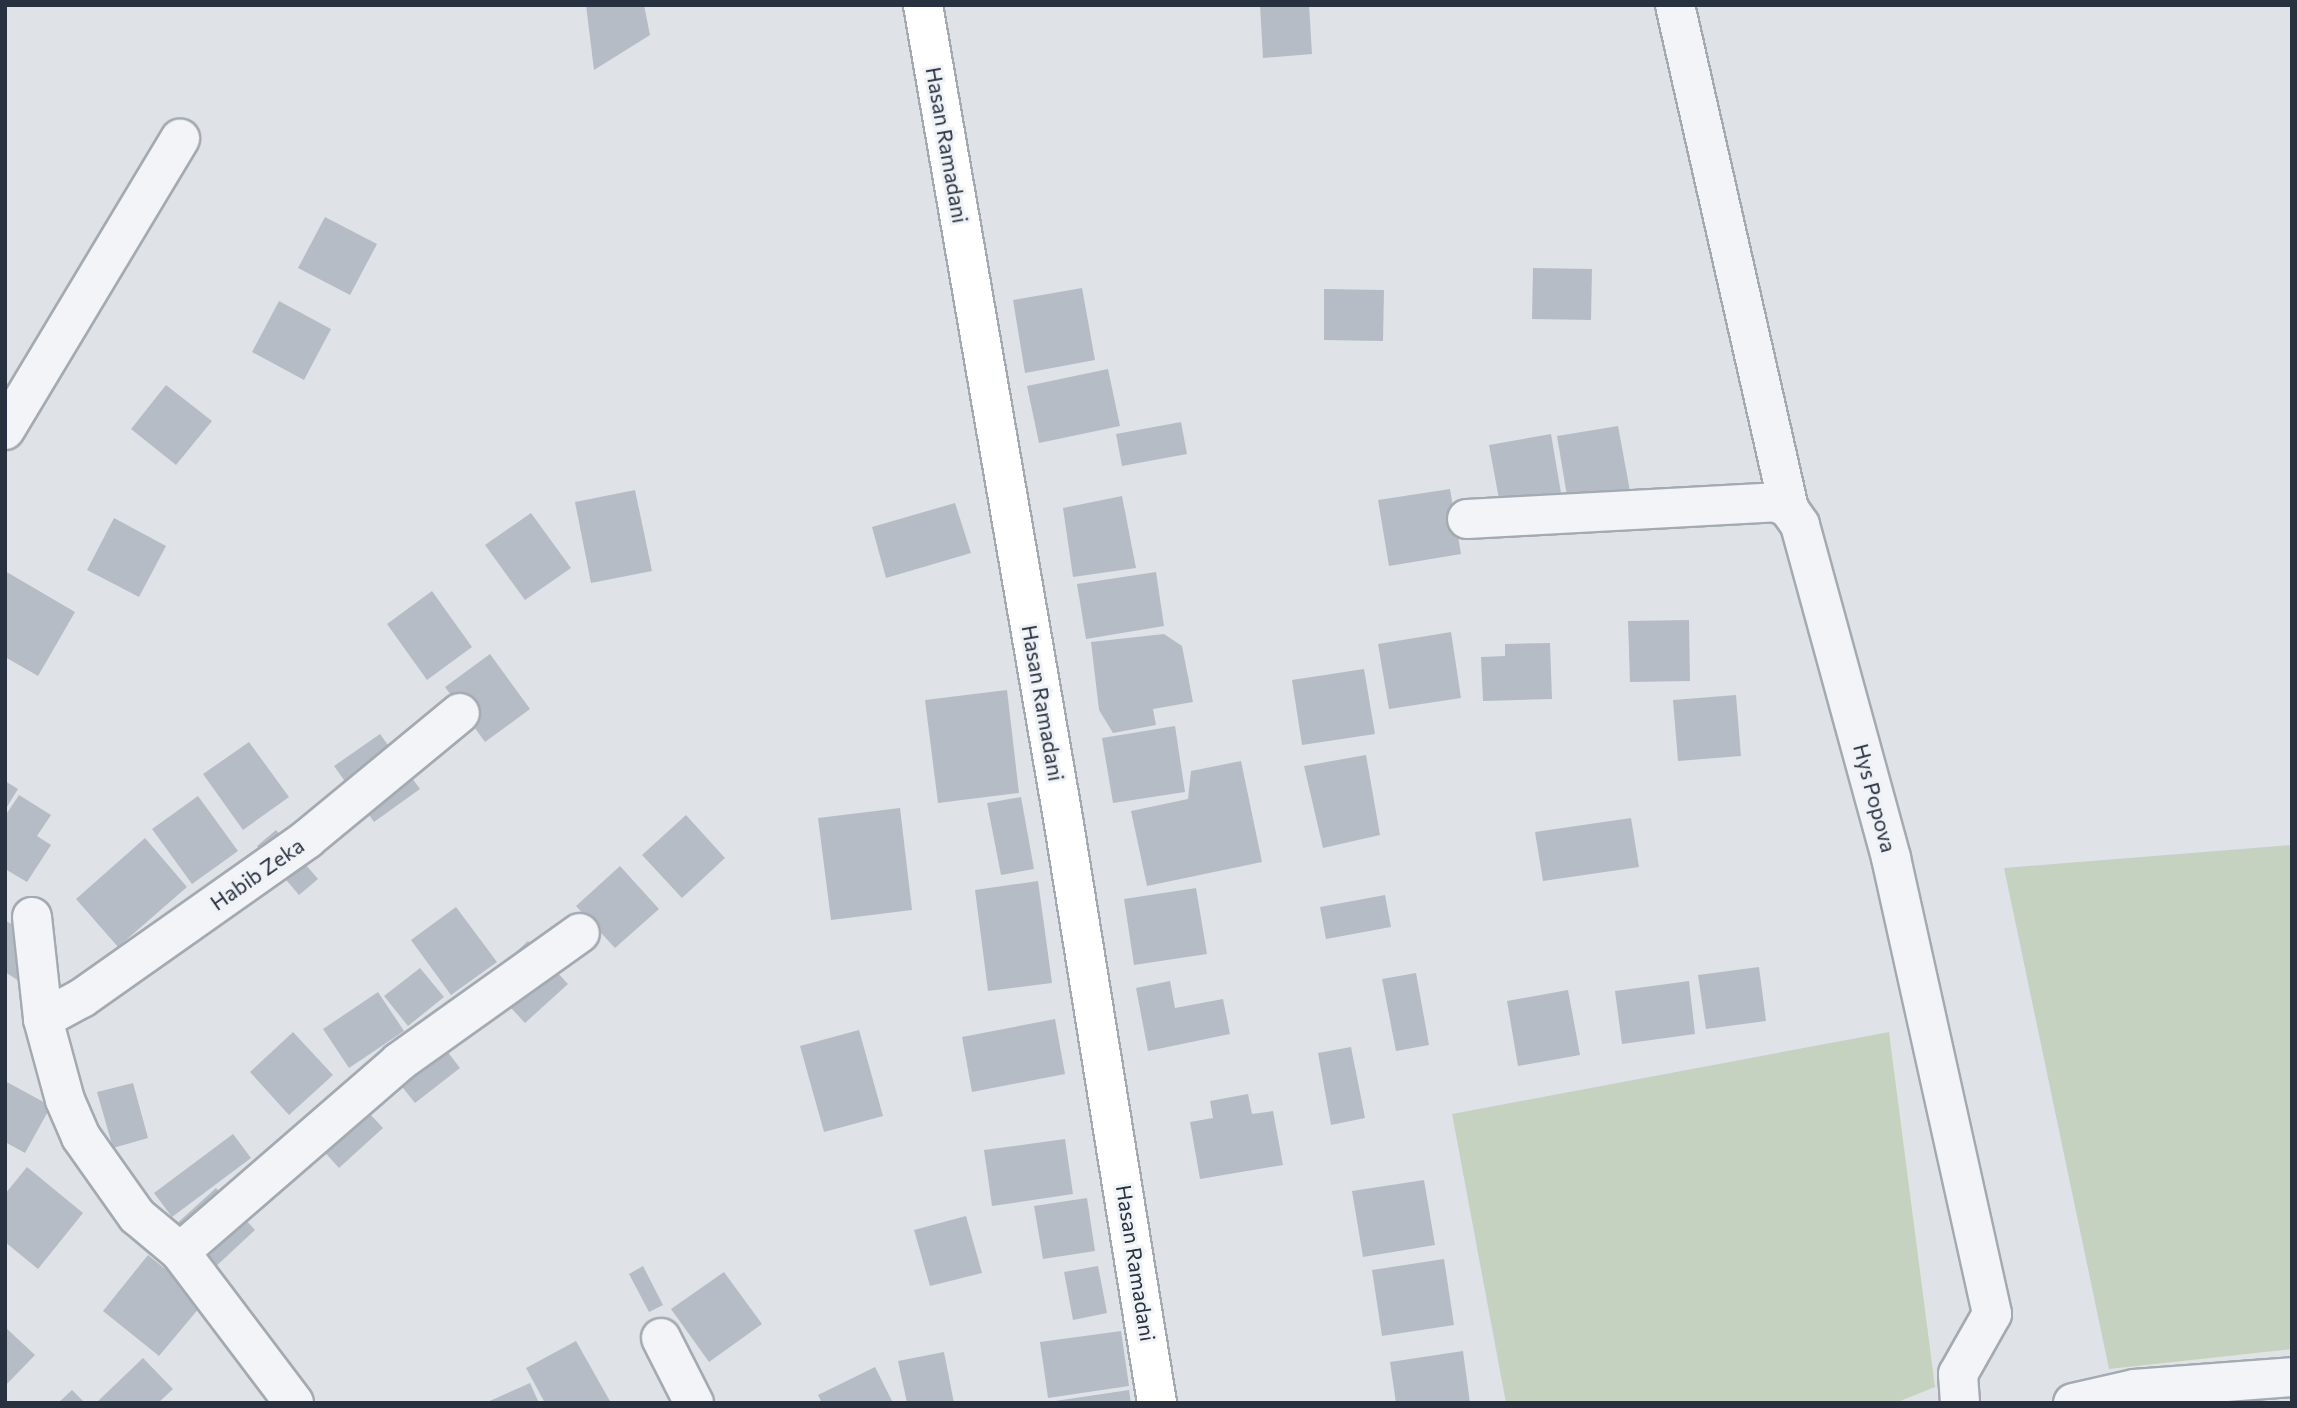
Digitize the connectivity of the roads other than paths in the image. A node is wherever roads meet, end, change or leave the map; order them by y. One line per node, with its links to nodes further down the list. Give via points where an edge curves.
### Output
1 (923, 5): 16 (main road, Hasan Ramadani, via 1063,818)
2 (1675, 5): 5 (street, Hys Popova)
3 (180, 139): 4 (street)
4 (5, 430)
5 (1789, 509): 6 (street, via 1776,502); 17 (street, Hys Popova, via 1807,547 1891,858 1992,1314 1958,1374)
6 (1466, 519)
7 (460, 713): 10 (street, Habib Zeka, via 307,839 82,998)
8 (32, 917): 10 (street)
9 (580, 933): 11 (street, via 399,1062)
10 (43, 1019): 11 (street, via 65,1100 81,1137 137,1216)
11 (180, 1252): 14 (street)
12 (661, 1338): 15 (street)
13 (2292, 1377): 18 (street, via 2134,1389)
14 (294, 1403)
15 (694, 1403)
16 (1157, 1403)
17 (1960, 1403)
18 (2073, 1403)

